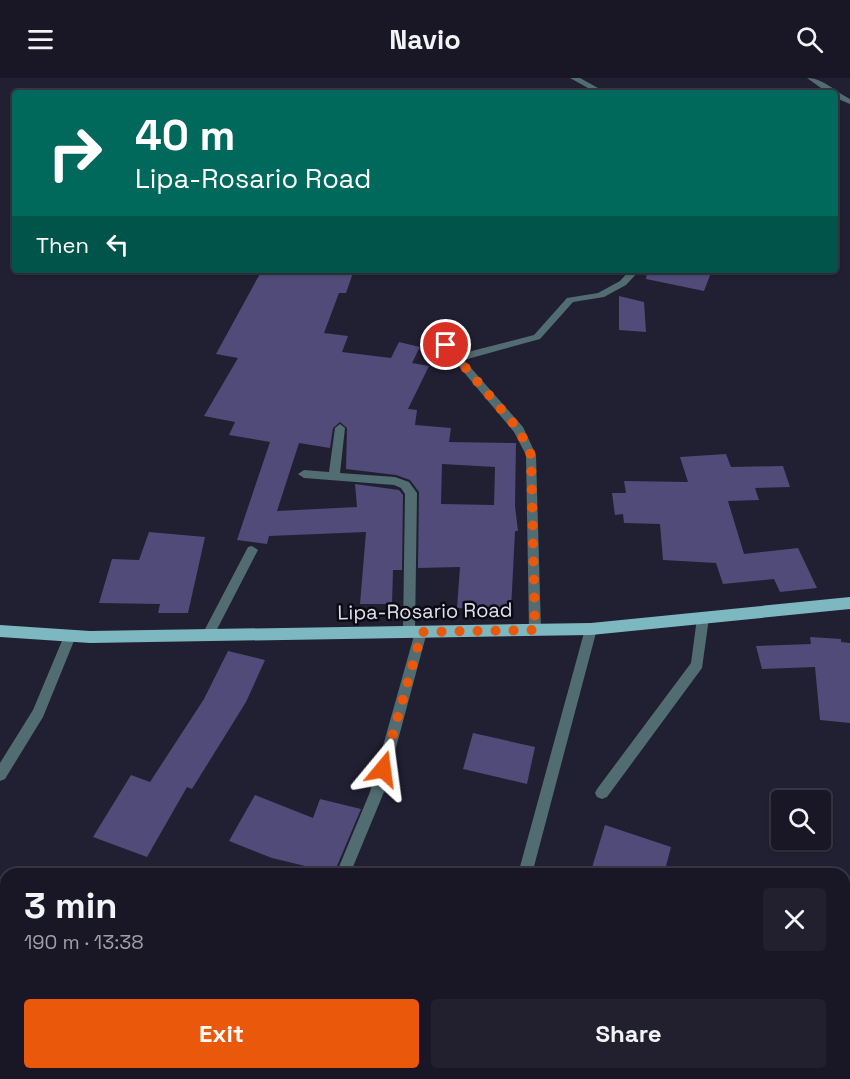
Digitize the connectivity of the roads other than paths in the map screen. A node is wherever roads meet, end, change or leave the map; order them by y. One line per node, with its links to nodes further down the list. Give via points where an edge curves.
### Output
1 (574, 78): 3 (street)
2 (811, 78): 4 (street)
3 (597, 90)
4 (828, 90)
5 (632, 273): 7 (street, via 601,295 570,300 537,337)
6 (446, 345): 7 (street)
7 (458, 358): 15 (street, via 519,430 531,455)
8 (340, 428): 10 (street)
9 (304, 474): 10 (street)
10 (333, 475): 17 (street, via 395,481 411,493)
11 (252, 550): 18 (street)
12 (850, 603): 13 (main road, Lipa-Rosario Road)
13 (703, 618): 14 (main road, Lipa-Rosario Road); 21 (street, via 697,664)
14 (591, 629): 15 (main road, Lipa-Rosario Road); 23 (street)
15 (535, 630): 17 (main road, Lipa-Rosario Road)
16 (0, 631): 19 (main road, Lipa-Rosario Road)
17 (415, 632): 18 (main road, Lipa-Rosario Road); 22 (street, via 376,792)
18 (208, 635): 19 (main road, Lipa-Rosario Road)
19 (70, 636): 20 (street, via 38,713)
20 (0, 775)
21 (602, 793)
22 (345, 868)
23 (527, 868)

